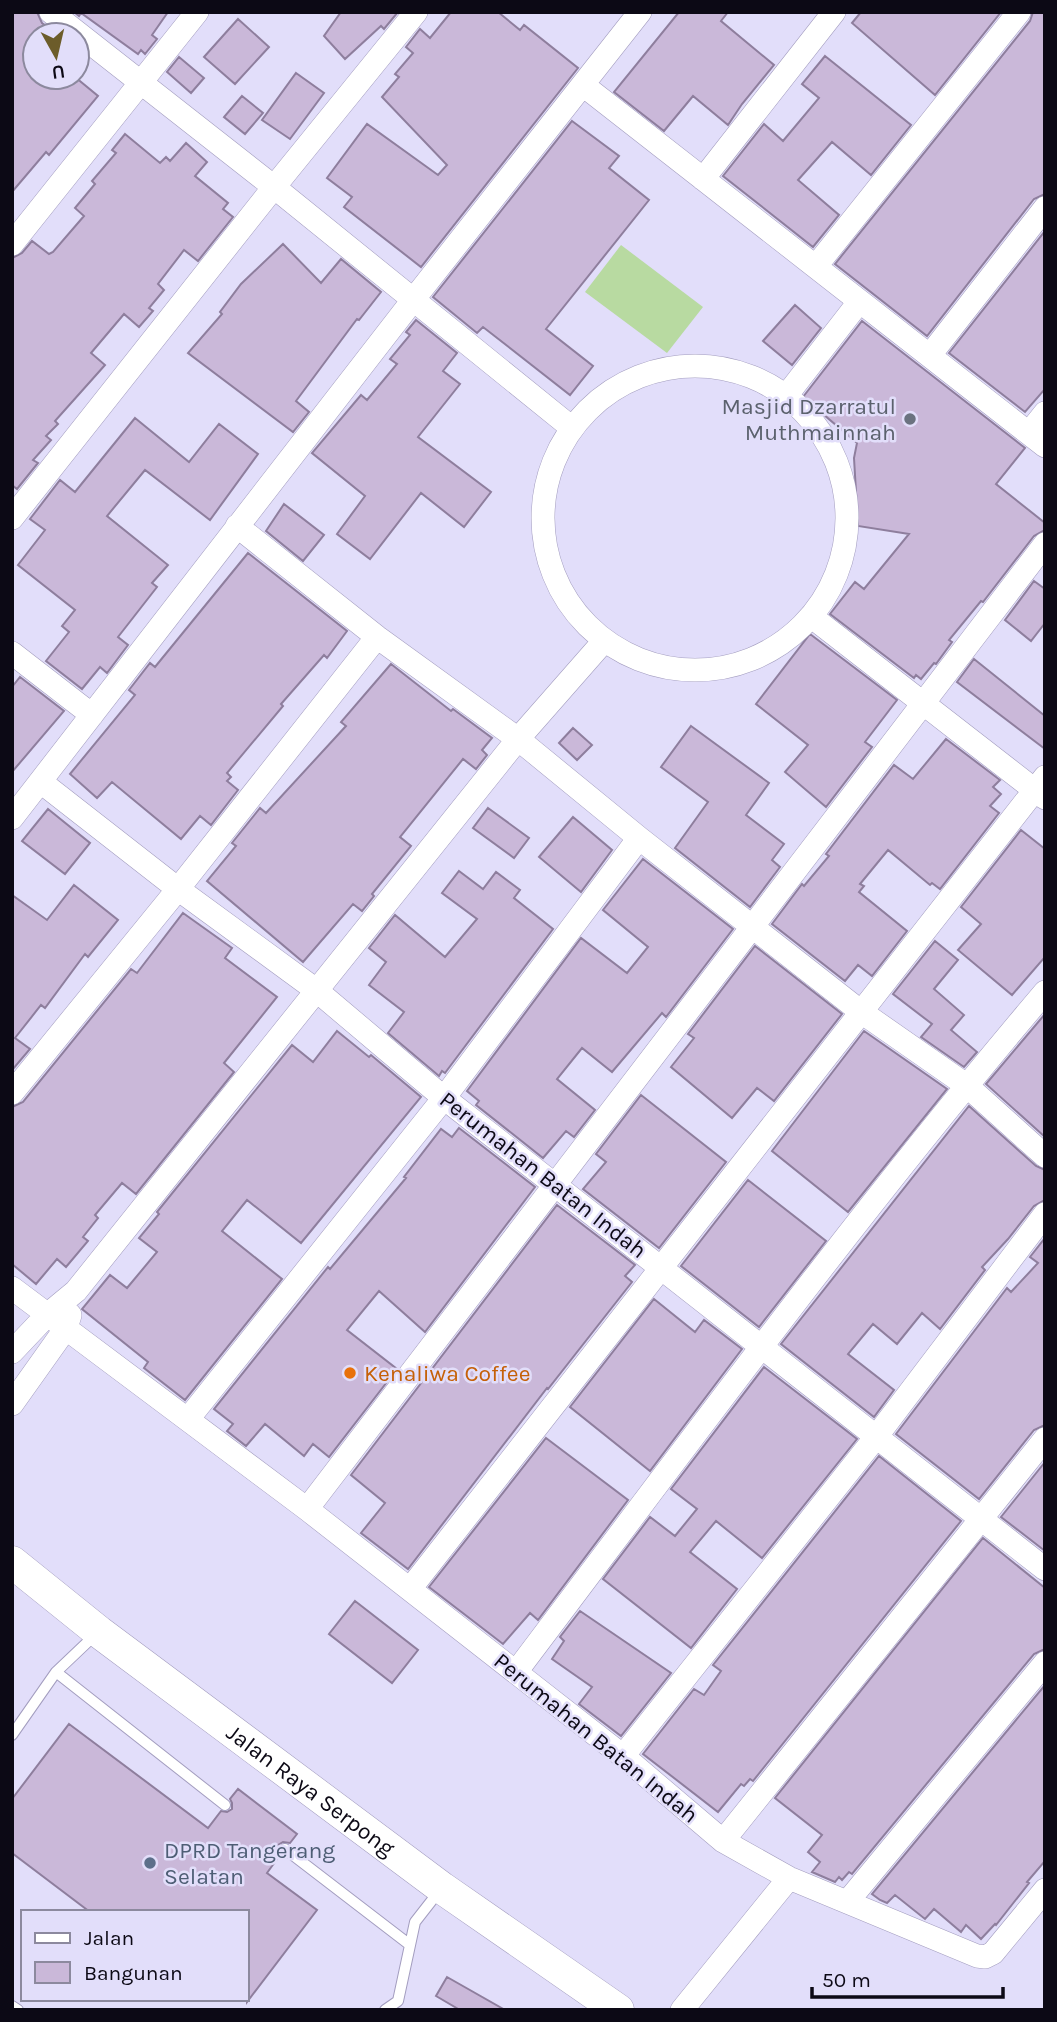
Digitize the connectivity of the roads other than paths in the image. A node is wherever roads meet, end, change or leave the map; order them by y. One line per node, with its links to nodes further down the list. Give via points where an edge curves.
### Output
1 (51, 12): 7 (street)
2 (197, 12): 7 (street)
3 (416, 12): 10 (street)
4 (640, 12): 8 (street)
5 (834, 12): 9 (street)
6 (1018, 12): 13 (street)
7 (140, 82): 10 (street); 12 (street)
8 (583, 85): 9 (street); 14 (street)
9 (703, 179): 13 (street)
10 (274, 187): 14 (street); 21 (street)
11 (1045, 208): 16 (street)
12 (12, 244)
13 (816, 266): 15 (street)
14 (413, 300): 19 (street); 22 (street)
15 (859, 302): 16 (street); 17 (street)
16 (930, 355): 20 (street)
17 (786, 396): 19 (street, via 731,370 687,366 643,375 603,396); 24 (street, via 832,451 846,493 847,537 835,579)
18 (1045, 413): 20 (street)
19 (572, 428): 26 (street, via 550,470 545,494 542,517 549,565 570,607)
20 (1037, 440)
21 (12, 518)
22 (237, 526): 25 (street); 29 (street)
23 (1045, 544): 28 (street)
24 (812, 617): 26 (street, via 777,647 735,665 690,671 644,662); 28 (street)
25 (377, 637): 30 (street); 35 (street)
26 (604, 641): 30 (street)
27 (12, 653): 29 (street)
28 (924, 702): 32 (street); 36 (street)
29 (92, 715): 31 (street)
30 (518, 739): 34 (street); 37 (street)
31 (41, 782): 33 (street); 35 (street, Perumahan Batan Indah)
32 (1041, 788): 39 (street)
33 (12, 818)
34 (639, 838): 36 (street); 42 (street)
35 (178, 889): 37 (street, Perumahan Batan Indah); 41 (street)
36 (753, 926): 39 (street); 44 (street)
37 (316, 990): 42 (street, Perumahan Batan Indah); 48 (street)
38 (1045, 992): 40 (street)
39 (860, 1011): 40 (street); 46 (street)
40 (966, 1085): 43 (street); 51 (street)
41 (12, 1093)
42 (444, 1098): 44 (street, Perumahan Batan Indah); 54 (street)
43 (1045, 1156)
44 (555, 1185): 46 (street, Perumahan Batan Indah); 57 (street)
45 (1045, 1214): 55 (street)
46 (662, 1269): 51 (street, Perumahan Batan Indah); 61 (street)
47 (12, 1288): 49 (street, Perumahan Batan Indah)
48 (76, 1292): 49 (street); 50 (street)
49 (47, 1315): 50 (street, Perumahan Batan Indah); 52 (street)
50 (66, 1328): 53 (street); 54 (street, Perumahan Batan Indah)
51 (762, 1345): 55 (street, Perumahan Batan Indah); 65 (street)
52 (12, 1352)
53 (12, 1404)
54 (188, 1419): 57 (street, Perumahan Batan Indah)
55 (876, 1437): 58 (street, Perumahan Batan Indah); 67 (street)
56 (1045, 1439): 58 (street)
57 (307, 1509): 61 (street, Perumahan Batan Indah)
58 (981, 1520): 60 (street, Perumahan Batan Indah); 69 (street)
59 (12, 1562): 62 (main road, Jalan Raya Serpong)
60 (1045, 1569)
61 (410, 1589): 65 (street, Perumahan Batan Indah)
62 (99, 1632): 64 (lane); 72 (main road, Jalan Raya Serpong)
63 (1045, 1663): 74 (street)
64 (56, 1672): 66 (lane); 68 (lane)
65 (516, 1672): 67 (street, Perumahan Batan Indah)
66 (12, 1735)
67 (623, 1756): 69 (street, Perumahan Batan Indah)
68 (225, 1805)
69 (723, 1841): 71 (street, Perumahan Batan Indah)
70 (285, 1849): 75 (lane)
71 (789, 1878): 74 (street, Perumahan Batan Indah); 80 (street)
72 (442, 1888): 75 (lane, via 415,1922); 77 (main road, Jalan Raya Serpong)
73 (1045, 1890): 74 (street, Perumahan Batan Indah, via 985,1957)
74 (848, 1901)
75 (410, 1945): 79 (lane, via 398,2001)
76 (12, 2006): 78 (lane)
77 (610, 2008)
78 (18, 2010)
79 (385, 2010)
80 (682, 2010)

